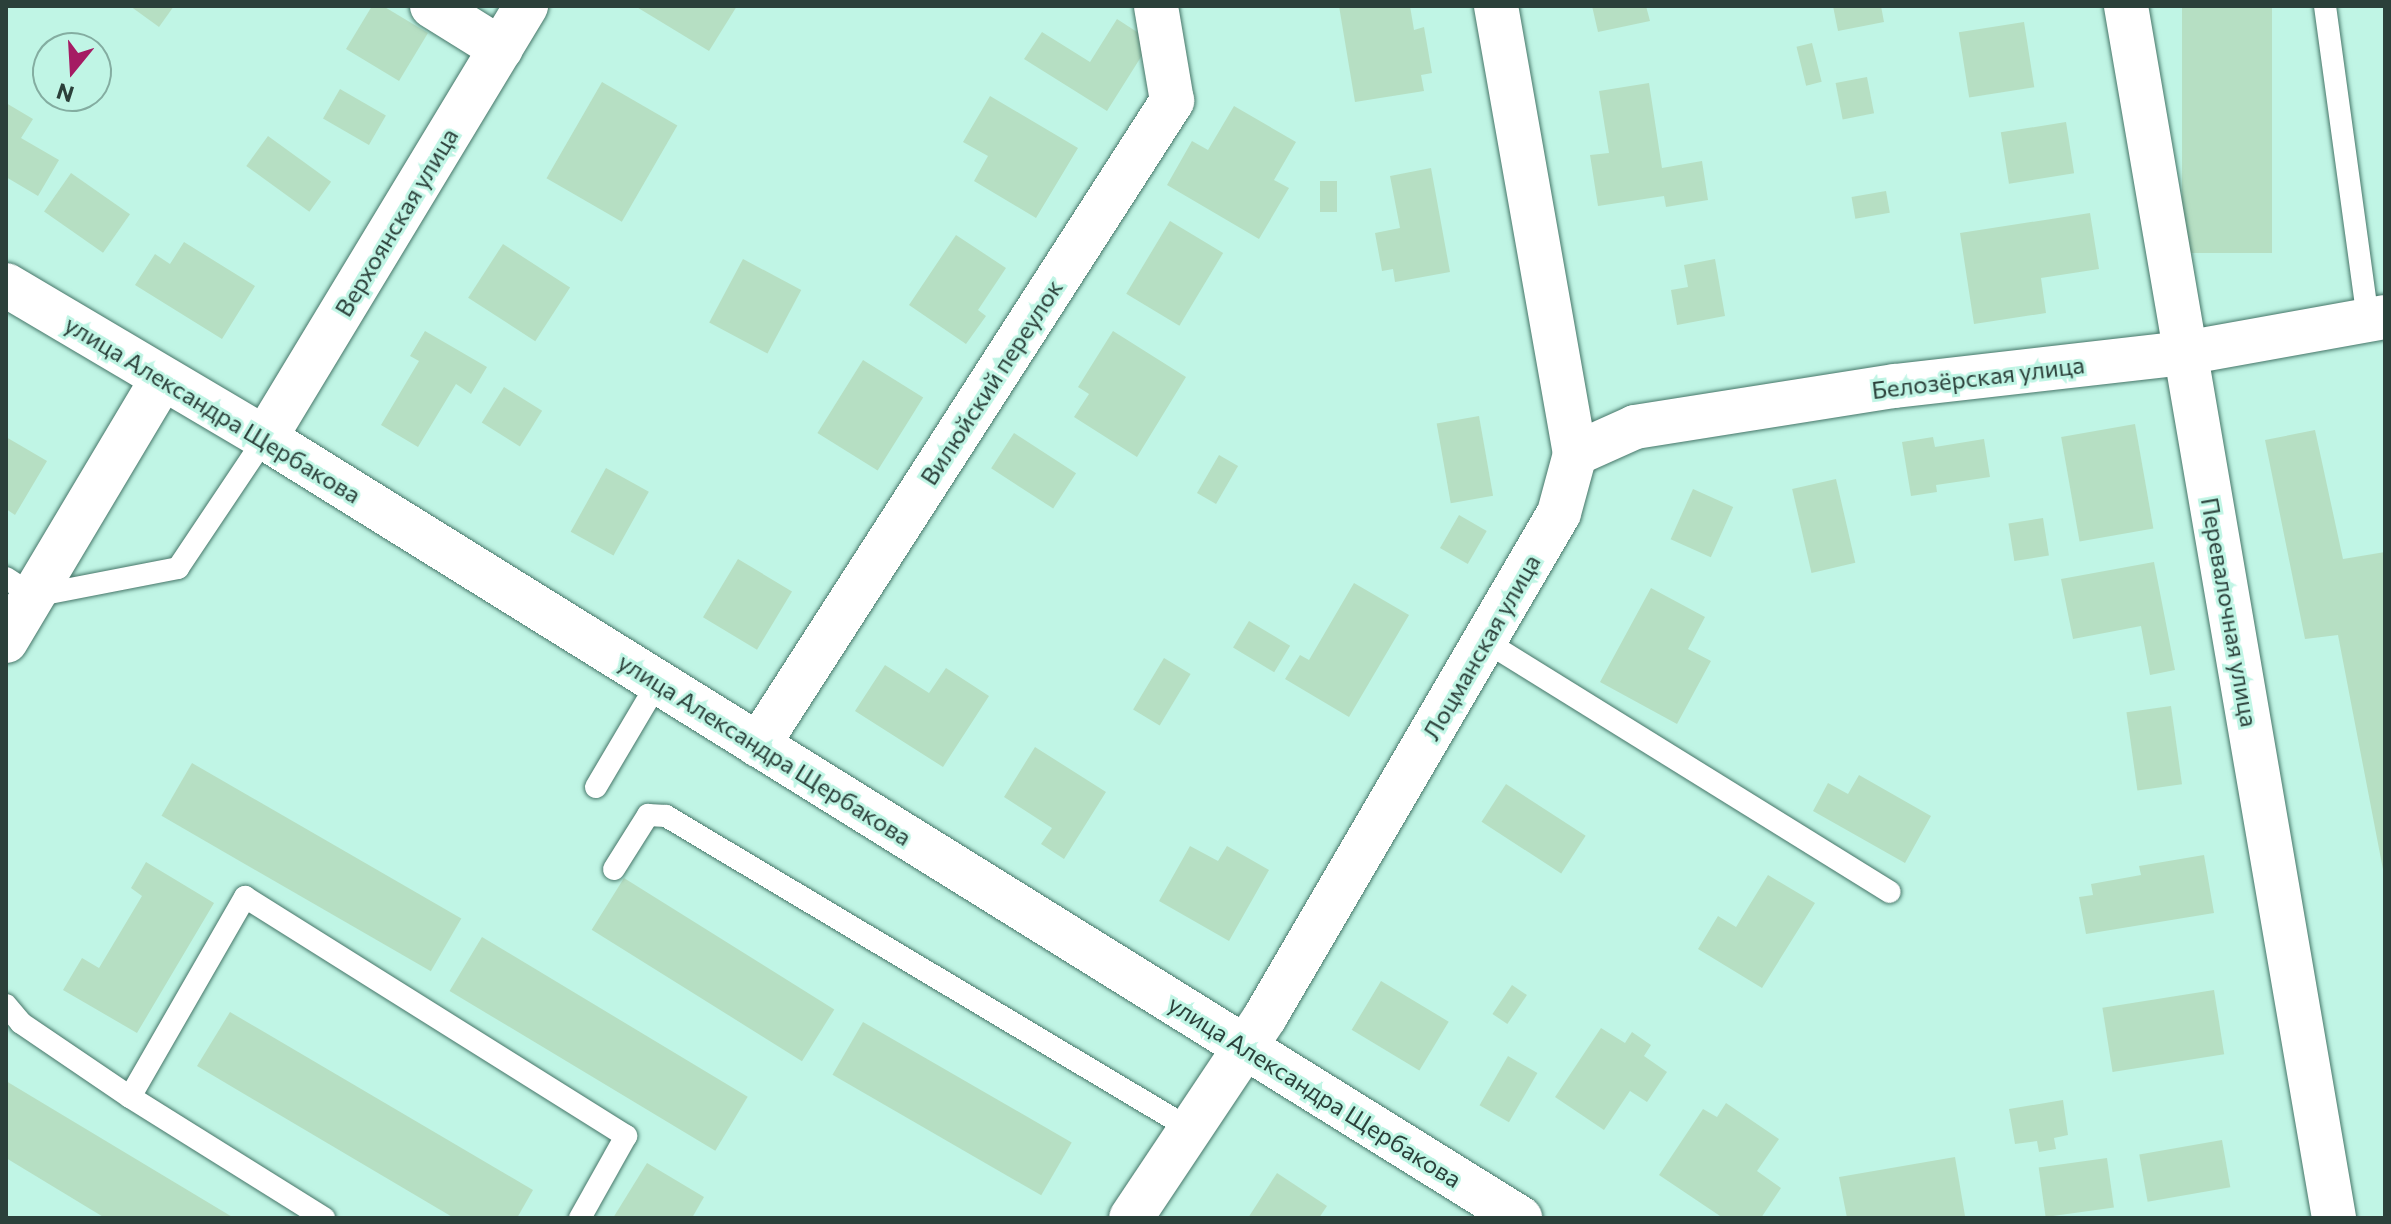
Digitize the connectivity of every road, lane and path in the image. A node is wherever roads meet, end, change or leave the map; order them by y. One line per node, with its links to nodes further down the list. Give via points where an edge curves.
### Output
1 (432, 6): 7 (street)
2 (526, 6): 7 (street, Верхоянская улица)
3 (1156, 6): 18 (street, Вилюйский переулок, via 1172,101)
4 (1496, 6): 13 (street, Лоцманская улица)
5 (2126, 6): 10 (street, Перевалочная улица)
6 (2325, 6): 9 (lane)
7 (501, 49): 12 (street, Верхоянская улица)
8 (6, 285): 11 (street, улица Александра Щербакова)
9 (2376, 318): 10 (street, Белозёрская улица)
10 (2185, 353): 13 (street, Белозёрская улица, via 1895,386 1635,427); 30 (street, Перевалочная улица)
11 (162, 379): 12 (street, улица Александра Щербакова); 14 (street)
12 (265, 438): 14 (lane, via 178,568); 17 (street, улица Александра Щербакова)
13 (1575, 454): 16 (street, Лоцманская улица, via 1559,513)
14 (20, 587): 15 (street)
15 (6, 641)
16 (1485, 641): 21 (lane); 23 (street, Лоцманская улица)
17 (658, 682): 18 (street, улица Александра Щербакова); 19 (lane)
18 (758, 745): 23 (street, улица Александра Щербакова)
19 (596, 787)
20 (614, 869): 25 (lane, via 648,815 666,816)
21 (1890, 892)
22 (6, 1005): 24 (lane, via 21,1023)
23 (1246, 1047): 25 (street, Лоцманская улица); 29 (street, улица Александра Щербакова)
24 (130, 1097): 26 (lane); 27 (lane, via 245,897 626,1136)
25 (1192, 1130): 28 (street, Лоцманская улица)
26 (324, 1218)
27 (580, 1218)
28 (1131, 1218)
29 (1520, 1218)
30 (2334, 1218)

